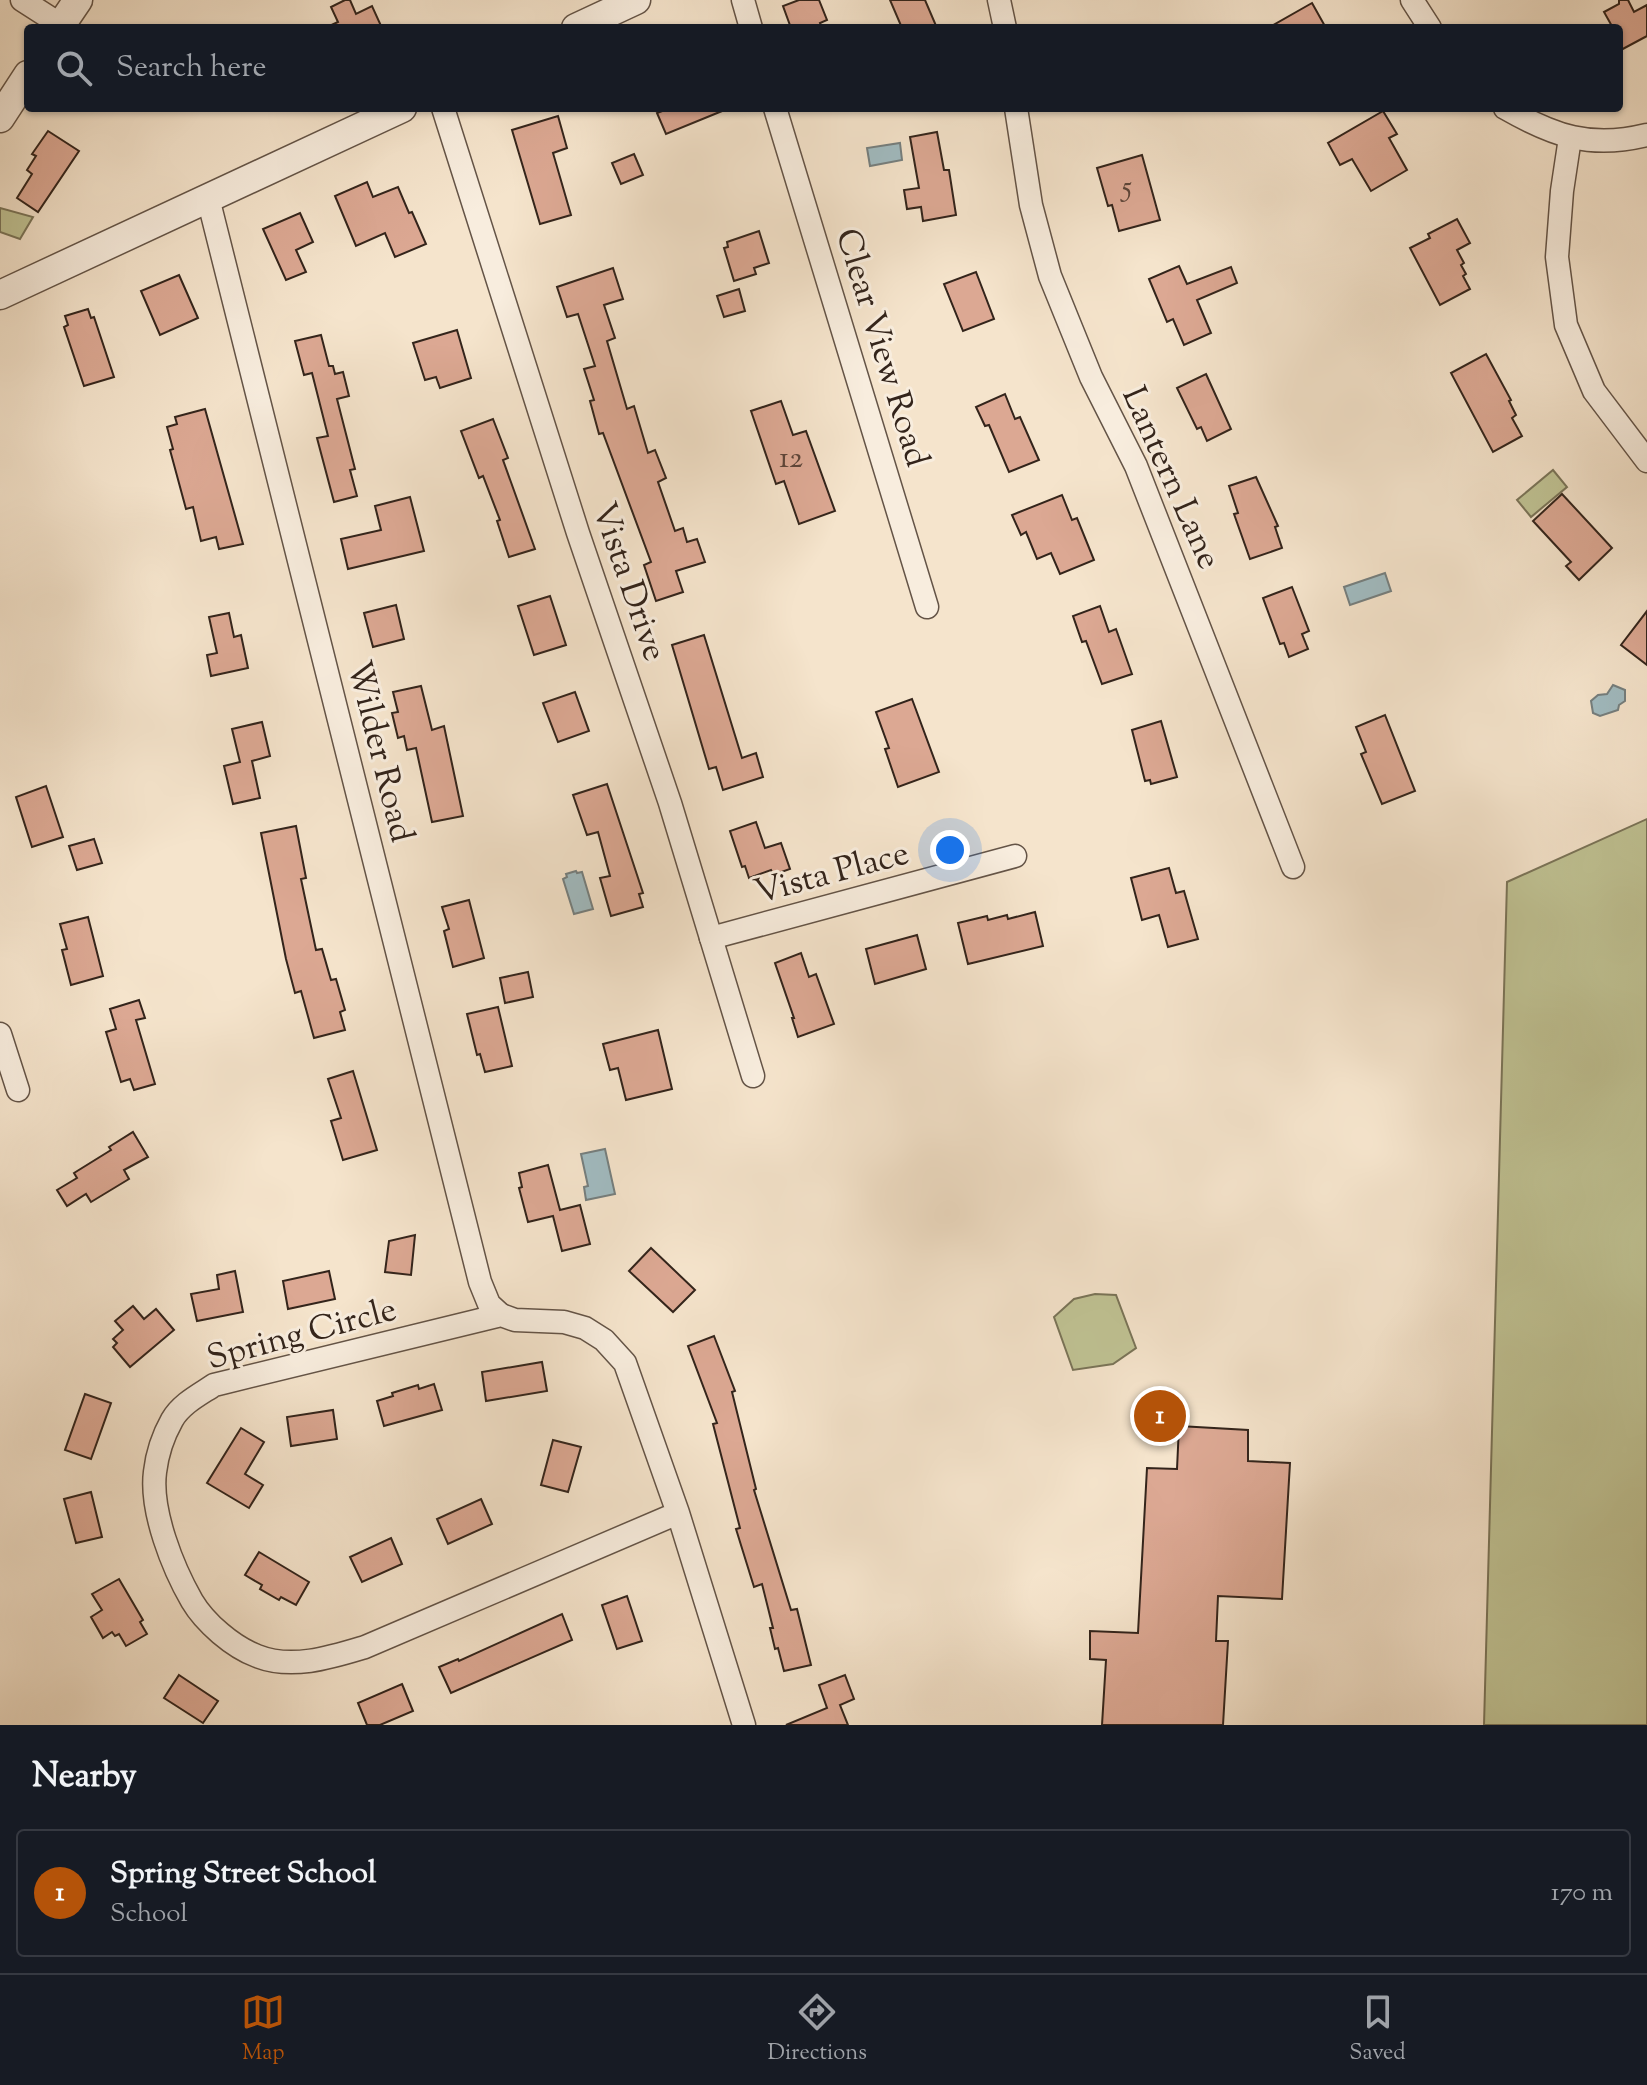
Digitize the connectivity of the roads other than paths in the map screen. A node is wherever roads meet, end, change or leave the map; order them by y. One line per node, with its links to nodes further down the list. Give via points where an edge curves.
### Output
1 (22, 0): 7 (street)
2 (78, 0): 8 (street)
3 (636, 0): 9 (street)
4 (743, 0): 10 (street)
5 (999, 0): 11 (street)
6 (1412, 0): 12 (street)
7 (57, 24)
8 (61, 24)
9 (585, 24)
10 (750, 24)
11 (1004, 24)
12 (1427, 24)
13 (24, 81): 19 (street)
14 (393, 112): 22 (street)
15 (444, 112): 28 (street, Vista Drive)
16 (776, 112): 25 (street, Clear View Road)
17 (1017, 112): 27 (street, Lantern Lane, via 1031,205 1050,276 1091,377 1141,478)
18 (1512, 112): 21 (street)
19 (0, 118)
20 (1647, 135): 21 (street, via 1624,141)
21 (1570, 138): 24 (street, via 1557,257 1566,325 1594,391)
22 (208, 198): 23 (street); 32 (street, Wilder Road, via 480,1282 489,1304)
23 (0, 295)
24 (1647, 461)
25 (927, 607)
26 (1015, 856): 28 (street, Vista Place)
27 (1293, 867)
28 (711, 938): 30 (street, Vista Drive)
29 (0, 1034): 31 (street)
30 (753, 1076)
31 (18, 1090)
32 (501, 1315): 33 (street, Spring Circle, via 585,1328 625,1363); 33 (street, Spring Circle, via 214,1385 184,1405 160,1447 155,1500 165,1540 202,1615 257,1656 289,1662 325,1659 370,1645)
33 (678, 1513): 34 (street)
34 (744, 1725)

